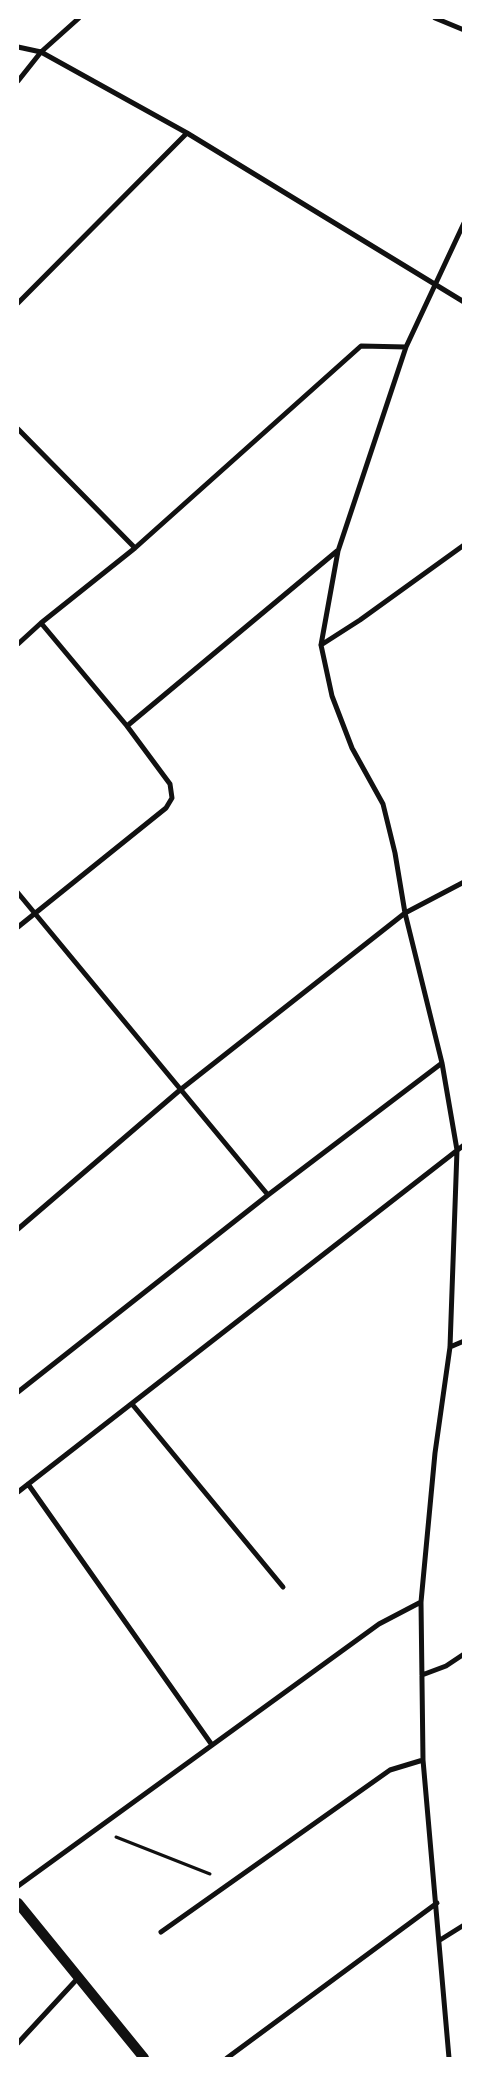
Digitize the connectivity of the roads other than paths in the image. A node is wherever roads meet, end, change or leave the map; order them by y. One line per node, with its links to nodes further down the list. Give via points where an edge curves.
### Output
1 (79, 18): 5 (street)
2 (435, 18): 3 (street)
3 (464, 30)
4 (18, 47): 5 (street)
5 (41, 52): 6 (street); 7 (street)
6 (18, 81)
7 (187, 133): 9 (street); 11 (street)
8 (464, 223): 9 (street)
9 (433, 285): 10 (street); 12 (street)
10 (464, 302)
11 (18, 303)
12 (406, 348): 15 (street, via 361,346); 16 (street)
13 (18, 429): 15 (street)
14 (464, 545): 19 (street)
15 (135, 548): 17 (street)
16 (338, 551): 19 (street); 20 (street)
17 (41, 623): 18 (street); 20 (street)
18 (18, 644)
19 (321, 645): 23 (street, via 332,696 352,748 383,804)
20 (127, 726): 24 (street, via 170,784 172,798 166,808)
21 (464, 882): 23 (street)
22 (18, 893): 24 (street)
23 (405, 913): 26 (street); 27 (street)
24 (36, 914): 25 (street); 27 (street)
25 (18, 927)
26 (442, 1063): 29 (street); 30 (street)
27 (180, 1090): 30 (street); 31 (street)
28 (464, 1145): 29 (street)
29 (457, 1150): 33 (street); 35 (street)
30 (268, 1195): 34 (street)
31 (18, 1229)
32 (464, 1342): 33 (street)
33 (450, 1347): 39 (street, via 435,1453)
34 (18, 1392)
35 (132, 1404): 36 (street); 38 (street)
36 (28, 1484): 37 (street); 42 (street)
37 (18, 1492)
38 (283, 1587)
39 (421, 1602): 41 (street); 42 (street, via 379,1624)
40 (464, 1654): 41 (street, via 446,1666)
41 (422, 1675): 43 (street)
42 (212, 1745): 44 (street)
43 (423, 1760): 46 (street); 48 (street, via 390,1770)
44 (18, 1886)
45 (18, 1903): 50 (main road)
46 (437, 1904): 49 (street); 53 (street)
47 (464, 1925): 49 (street)
48 (161, 1932)
49 (440, 1940): 54 (street)
50 (79, 1977): 51 (street); 52 (main road)
51 (18, 2043)
52 (144, 2058)
53 (227, 2058)
54 (449, 2058)

